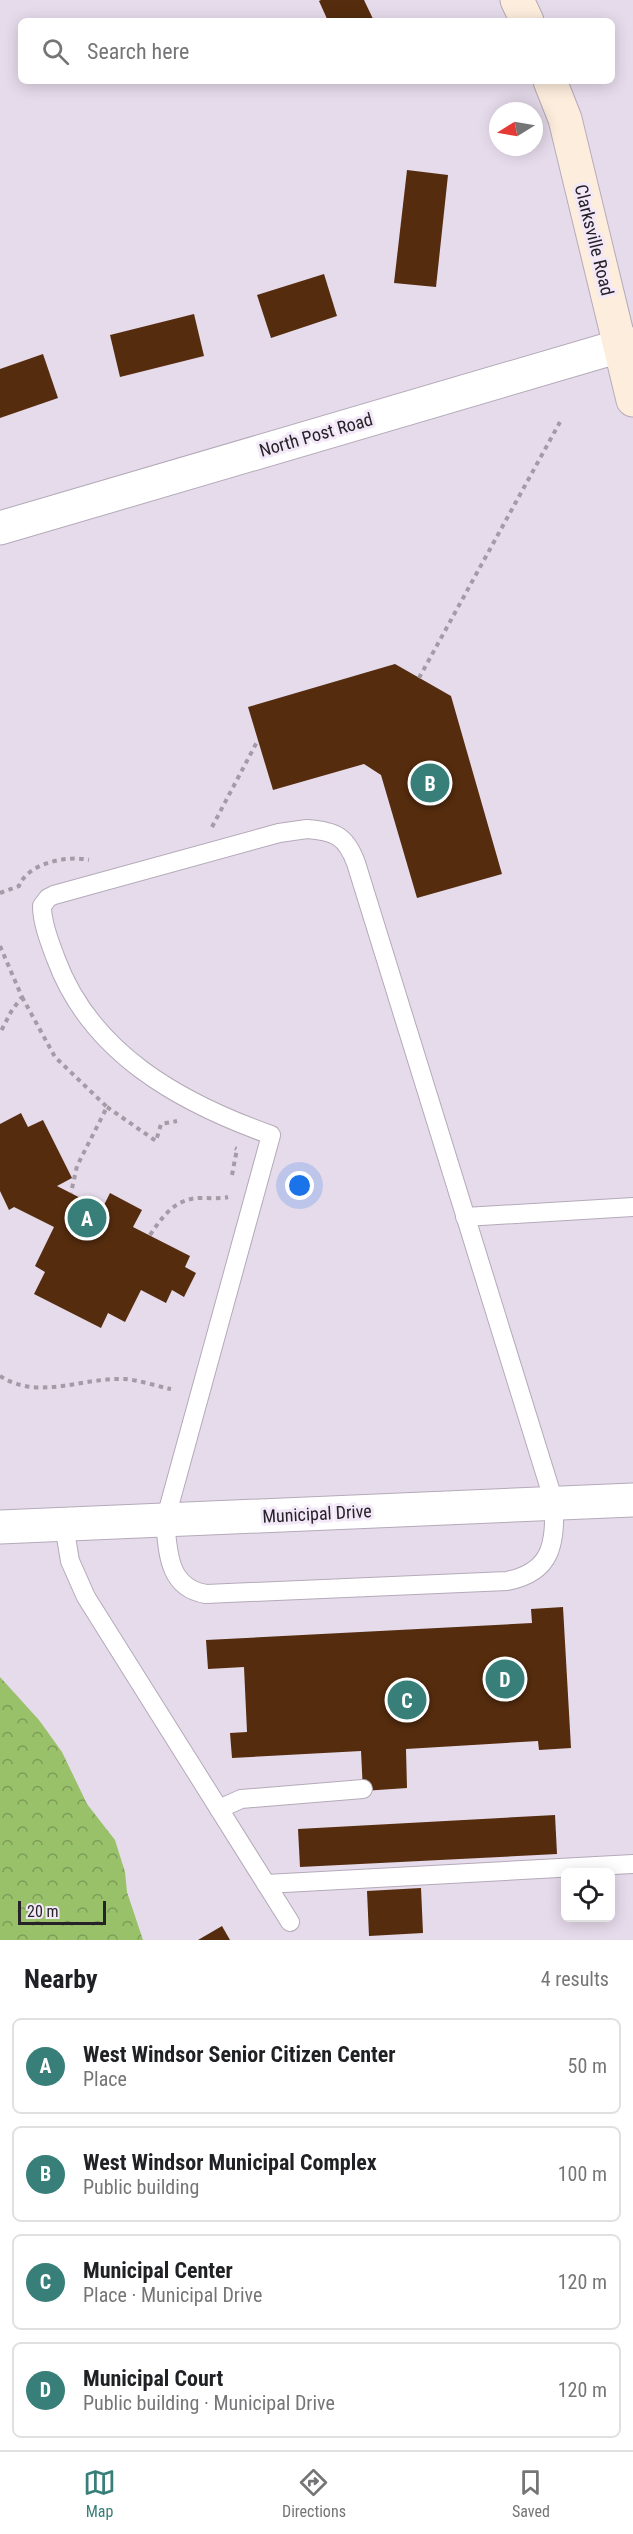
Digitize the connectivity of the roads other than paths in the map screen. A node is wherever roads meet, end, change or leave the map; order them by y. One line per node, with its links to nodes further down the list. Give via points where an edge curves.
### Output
1 (517, 0): 2 (street)
2 (526, 18)
3 (551, 84): 4 (street, Clarksville Road, via 565,119)
4 (626, 345): 5 (street, Clarksville Road); 6 (street, North Post Road)
5 (633, 400)
6 (0, 528)
7 (633, 1207): 8 (lane)
8 (465, 1217): 10 (lane); 11 (lane, via 351,851 344,840 328,831 279,833 46,900 42,910 45,925 61,974 85,1014 114,1046 185,1100 271,1135)
9 (633, 1500): 10 (street, Municipal Drive)
10 (554, 1502): 11 (street, Municipal Drive); 11 (lane, via 548,1557 519,1578 495,1581 198,1593 185,1587 171,1568)
11 (165, 1521): 12 (street, Municipal Drive)
12 (64, 1525): 13 (street, Municipal Drive); 15 (lane, via 76,1579)
13 (0, 1527)
14 (363, 1789): 15 (lane, via 241,1799)
15 (219, 1809): 17 (lane)
16 (633, 1864): 17 (lane)
17 (266, 1884): 18 (lane)
18 (290, 1922)

